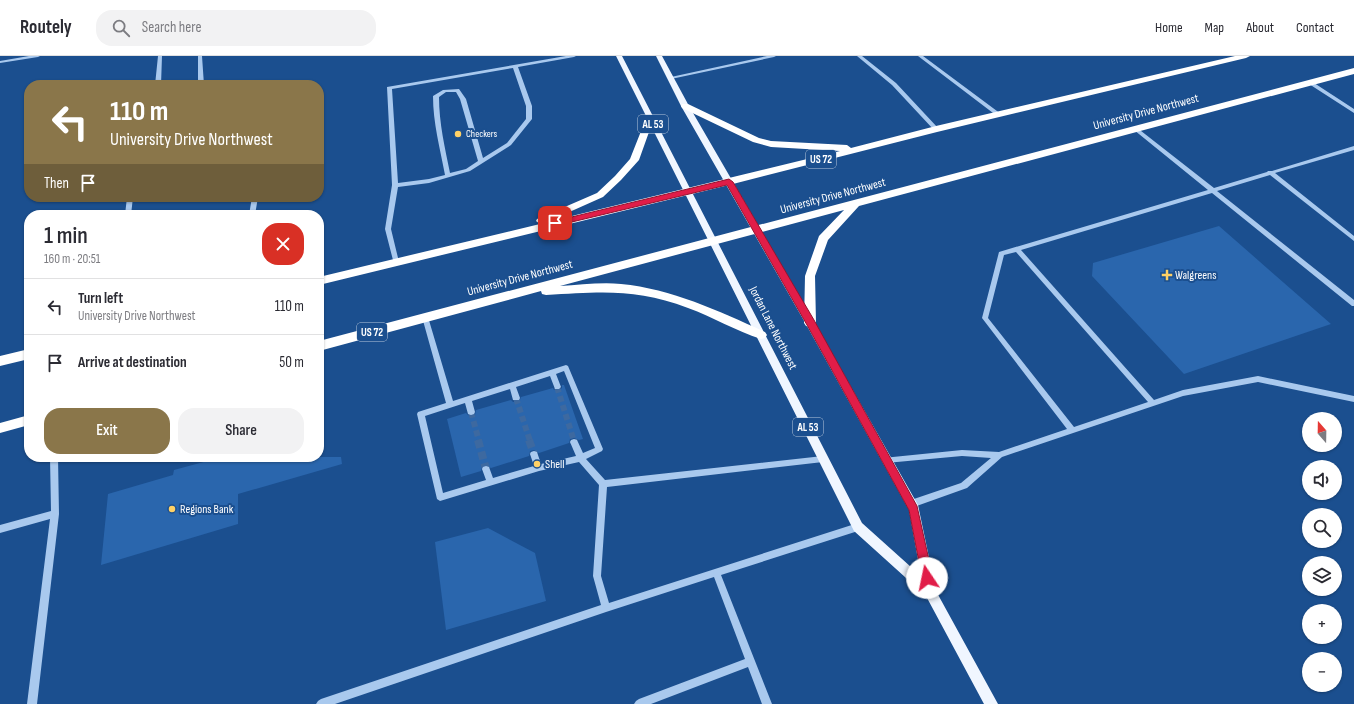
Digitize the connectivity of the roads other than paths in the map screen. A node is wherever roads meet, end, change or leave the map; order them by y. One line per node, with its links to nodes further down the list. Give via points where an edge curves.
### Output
1 (38, 56): 12 (street)
2 (160, 56): 18 (street)
3 (200, 56): 19 (street)
4 (574, 56): 13 (street)
5 (619, 56): 25 (main road, Jordan Lane Northwest / AL 53)
6 (659, 56): 16 (main road, Jordan Lane Northwest / AL 53)
7 (755, 56): 14 (street, via 720,64)
8 (774, 56): 14 (street)
9 (859, 56): 27 (street, via 894,84)
10 (920, 56): 24 (street)
11 (1246, 56): 24 (highway, US 72)
12 (0, 62)
13 (515, 67): 17 (street); 30 (street, via 529,106 529,119 509,144)
14 (715, 69): 16 (street)
15 (1354, 71): 20 (highway, University Drive Northwest / US 72)
16 (671, 78): 22 (main road, Jordan Lane Northwest / AL 53)
17 (443, 79): 21 (street); 34 (street, via 389,88)
18 (158, 80)
19 (201, 80)
20 (1311, 83): 23 (street); 26 (highway, University Drive Northwest / US 72)
21 (445, 91): 30 (street, via 457,90 463,99); 32 (street, via 436,96 435,104)
22 (686, 106): 29 (highway, via 756,140 772,144); 33 (main road, Jordan Lane Northwest / AL 53)
23 (1354, 111)
24 (999, 115): 27 (highway, US 72)
25 (650, 118): 36 (main road, Jordan Lane Northwest / AL 53); 39 (highway, via 634,160 600,195)
26 (1136, 129): 35 (street); 37 (highway, University Drive Northwest / US 72)
27 (936, 130): 29 (highway, US 72)
28 (1354, 148): 31 (street)
29 (859, 149): 33 (highway, US 72)
30 (481, 162): 32 (street, via 468,170)
31 (1270, 172): 35 (street); 40 (street)
32 (448, 176): 34 (street)
33 (729, 182): 36 (highway, US 72); 38 (main road, Jordan Lane Northwest / AL 53)
34 (395, 185): 43 (street, via 388,229)
35 (1211, 189): 42 (street); 46 (street)
36 (687, 191): 39 (highway, US 72); 41 (main road, Jordan Lane Northwest / AL 53)
37 (856, 203): 38 (highway, University Drive Northwest / US 72); 48 (highway, via 823,239 810,276)
38 (758, 231): 41 (highway, University Drive Northwest / US 72); 48 (main road, Jordan Lane Northwest / AL 53)
39 (509, 235): 43 (highway, US 72)
40 (1354, 239)
41 (713, 242): 45 (highway, University Drive Northwest / US 72); 49 (main road, Jordan Lane Northwest / AL 53)
42 (1017, 249): 59 (street); 64 (street, via 1001,254 985,318)
43 (396, 262): 44 (highway, US 72)
44 (324, 280)
45 (523, 291): 47 (highway, University Drive Northwest / US 72); 49 (highway, via 619,288 655,293 697,306)
46 (1354, 304)
47 (425, 317): 50 (highway, University Drive Northwest / US 72); 60 (street)
48 (810, 323): 70 (main road, Jordan Lane Northwest / AL 53)
49 (761, 335): 69 (main road, Jordan Lane Northwest / AL 53)
50 (324, 345)
51 (24, 355): 52 (highway)
52 (0, 361)
53 (552, 373): 54 (street); 55 (street); 68 (street, via 566,368 599,449)
54 (512, 385): 56 (street); 58 (street)
55 (556, 387)
56 (516, 398)
57 (1354, 398): 59 (street, via 1258,379 1183,393)
58 (468, 399): 60 (street); 61 (street)
59 (1153, 403): 64 (street)
60 (450, 404): 74 (street, via 421,414 440,497)
61 (471, 412)
62 (24, 421): 63 (highway)
63 (0, 428)
64 (1072, 430): 67 (street)
65 (574, 442): 68 (street)
66 (534, 454): 72 (street)
67 (999, 455): 70 (street, via 962,453); 76 (street, via 964,486)
68 (581, 458): 72 (street); 75 (street)
69 (823, 459): 75 (street); 78 (main road, Jordan Lane Northwest / AL 53)
70 (886, 460): 76 (main road, Jordan Lane Northwest / AL 53)
71 (54, 462): 77 (street)
72 (539, 468): 74 (street)
73 (486, 469): 74 (street)
74 (490, 482)
75 (603, 484): 82 (street, via 597,576)
76 (911, 504): 81 (main road, Jordan Lane Northwest / AL 53)
77 (55, 514): 79 (street); 84 (street)
78 (858, 527): 80 (street); 81 (main road, Jordan Lane Northwest / AL 53)
79 (0, 529)
80 (716, 572): 82 (street); 83 (street)
81 (930, 592): 88 (main road, Jordan Lane Northwest / AL 53)
82 (606, 608): 85 (street)
83 (751, 661): 86 (street); 87 (street)
84 (32, 704)
85 (321, 704)
86 (639, 704)
87 (768, 704)
88 (991, 704)

